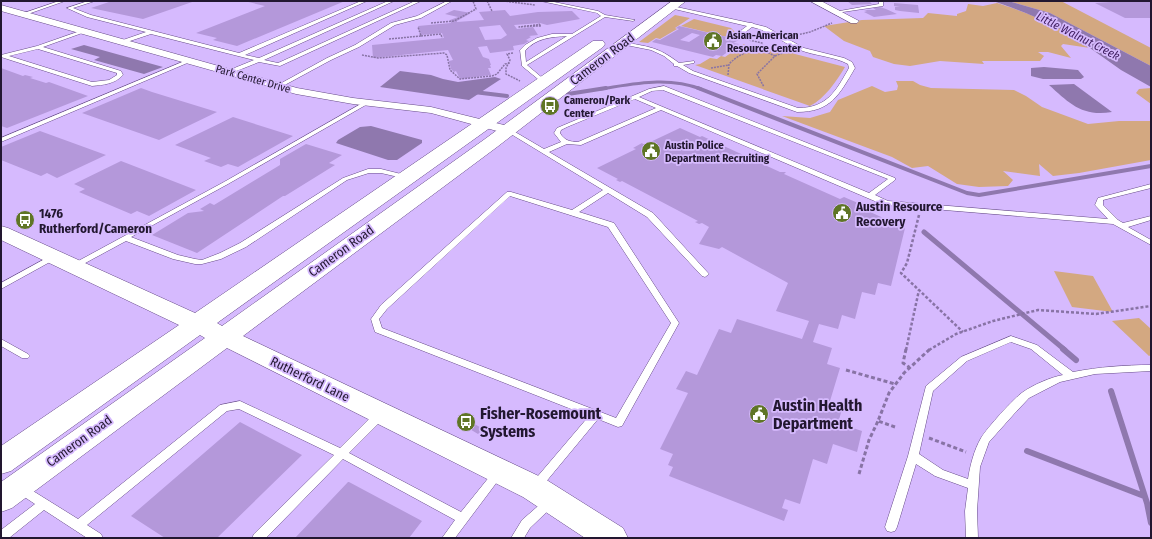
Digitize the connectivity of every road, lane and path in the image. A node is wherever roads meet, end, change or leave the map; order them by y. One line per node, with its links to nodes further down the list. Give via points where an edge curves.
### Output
1 (64, 1): 13 (lane)
2 (93, 1): 15 (lane)
3 (365, 1): 40 (lane)
4 (392, 1): 44 (lane)
5 (419, 1): 44 (lane, via 278,65)
6 (450, 1): 55 (lane, via 419,17 393,24 357,46)
7 (477, 1): 22 (path, via 473,1 476,10 454,21)
8 (487, 1): 16 (path)
9 (543, 1): 19 (lane, via 598,12)
10 (814, 1): 17 (street)
11 (881, 1): 17 (lane, via 881,5)
12 (671, 3): 20 (main road, Cameron Road); 24 (lane); 37 (main road, Cameron Road)
13 (53, 4): 15 (lane); 18 (lane)
14 (1, 8): 18 (street, Park Center Drive)
15 (69, 8): 28 (lane, via 89,16)
16 (492, 11)
17 (836, 12): 21 (street)
18 (23, 14): 27 (street, Park Center Drive)
19 (604, 16): 20 (lane); 30 (lane)
20 (632, 20): 26 (main road, Cameron Road)
21 (853, 20): 31 (path, via 830,23 810,32)
22 (425, 23)
23 (417, 24): 32 (path)
24 (752, 24): 29 (lane); 49 (lane, via 770,30 802,49 842,59 850,64 852,68 833,98 817,108 804,111 786,107)
25 (535, 26): 25 (path, via 519,27)
26 (620, 29)
27 (83, 31): 36 (street, Park Center Drive); 38 (lane)
28 (152, 32): 36 (lane); 40 (lane)
29 (741, 33)
30 (574, 35): 48 (lane); 48 (lane, via 549,36 530,44 522,51)
31 (794, 35)
32 (421, 36): 33 (path, via 440,34); 35 (path)
33 (442, 38)
34 (607, 38): 54 (main road, Cameron Road)
35 (385, 39)
36 (122, 42): 45 (street, Park Center Drive)
37 (623, 43): 49 (lane, via 659,52); 61 (main road, Cameron Road)
38 (38, 47): 43 (lane); 43 (lane, via 120,72 120,75 104,84 92,84)
39 (789, 52): 42 (path)
40 (240, 55): 44 (lane)
41 (358, 55): 47 (path, via 372,58 444,53 447,55 450,70 460,79 492,76 505,64)
42 (775, 56): 50 (path, via 763,50 748,50 742,52); 56 (path, via 757,74 764,88)
43 (2, 57)
44 (259, 60): 52 (lane)
45 (189, 61): 52 (street, Park Center Drive); 62 (lane)
46 (692, 62): 49 (lane)
47 (510, 63)
48 (524, 65): 54 (lane)
49 (676, 65)
50 (729, 65): 51 (path); 53 (path)
51 (706, 69)
52 (229, 72): 55 (street, Park Center Drive)
53 (727, 77)
54 (544, 82): 60 (main road, Cameron Road)
55 (279, 86): 58 (street, Park Center Drive)
56 (762, 90)
57 (635, 97): 59 (lane); 63 (lane, via 559,129 557,133); 68 (lane, via 656,88 671,90 893,178)
58 (368, 102): 60 (street, Park Center Drive, via 431,110); 75 (lane)
59 (661, 108): 63 (lane, via 587,142); 68 (lane)
60 (485, 123): 61 (street, Park Center Drive); 65 (main road, Cameron Road)
61 (508, 130): 64 (lane); 84 (main road, Cameron Road)
62 (1, 140)
63 (565, 143): 64 (lane)
64 (545, 151): 67 (lane)
65 (408, 177): 75 (lane, via 368,171 345,179 243,245 201,262 178,258); 82 (main road, Cameron Road)
66 (1151, 186): 72 (lane, via 1100,199 1099,205)
67 (607, 190): 69 (lane); 78 (lane, via 650,214)
68 (869, 196): 72 (lane, via 888,203)
69 (574, 213): 93 (lane, via 611,225 675,323 618,424); 93 (lane, via 509,193 384,307 376,319 378,330)
70 (920, 215): 80 (path, via 907,263 901,273)
71 (1151, 218): 73 (lane)
72 (1115, 222): 73 (lane)
73 (1122, 226): 76 (lane)
74 (1, 232): 77 (main road, Rutherford Lane)
75 (126, 238): 77 (lane)
76 (1151, 243)
77 (64, 261): 79 (lane); 82 (main road, Rutherford Lane)
78 (705, 274)
79 (1, 286)
80 (919, 290): 83 (path); 87 (path, via 903,363)
81 (1151, 306): 83 (path, via 1096,314 1038,310 993,320)
82 (198, 325): 84 (main road, Rutherford Lane); 100 (main road, Cameron Road)
83 (962, 332): 87 (path, via 933,348)
84 (223, 336): 92 (main road, Rutherford Lane); 104 (main road, Cameron Road)
85 (1, 342): 86 (lane)
86 (25, 356)
87 (909, 367): 91 (path)
88 (1151, 368): 90 (lane, via 1095,371)
89 (846, 370): 91 (path)
90 (1071, 376): 99 (lane, via 1034,347 1011,339 964,359 929,389); 103 (lane, via 1058,379 1026,395 1010,411 985,440 975,466)
91 (895, 384): 94 (path)
92 (382, 414): 98 (lane); 101 (main road, Rutherford Lane)
93 (596, 415): 105 (lane)
94 (878, 421): 95 (path); 102 (path, via 869,440)
95 (895, 427)
96 (929, 438): 97 (path)
97 (966, 452)
98 (342, 454): 107 (lane); 108 (lane, via 240,405 224,408); 112 (lane)
99 (912, 456): 103 (lane, via 939,473); 109 (lane)
100 (1, 462)
101 (500, 471): 105 (main road, Rutherford Lane); 107 (lane)
102 (859, 474)
103 (974, 486): 116 (lane, via 971,511)
104 (9, 493): 106 (lane)
105 (544, 494): 114 (lane); 115 (main road, Rutherford Lane)
106 (44, 504): 108 (lane); 110 (lane)
107 (463, 519): 113 (lane)
108 (78, 526): 111 (lane)
109 (891, 527)
110 (1, 537)
111 (97, 538)
112 (258, 538)
113 (448, 538)
114 (517, 538)
115 (612, 538)
116 (972, 538)

